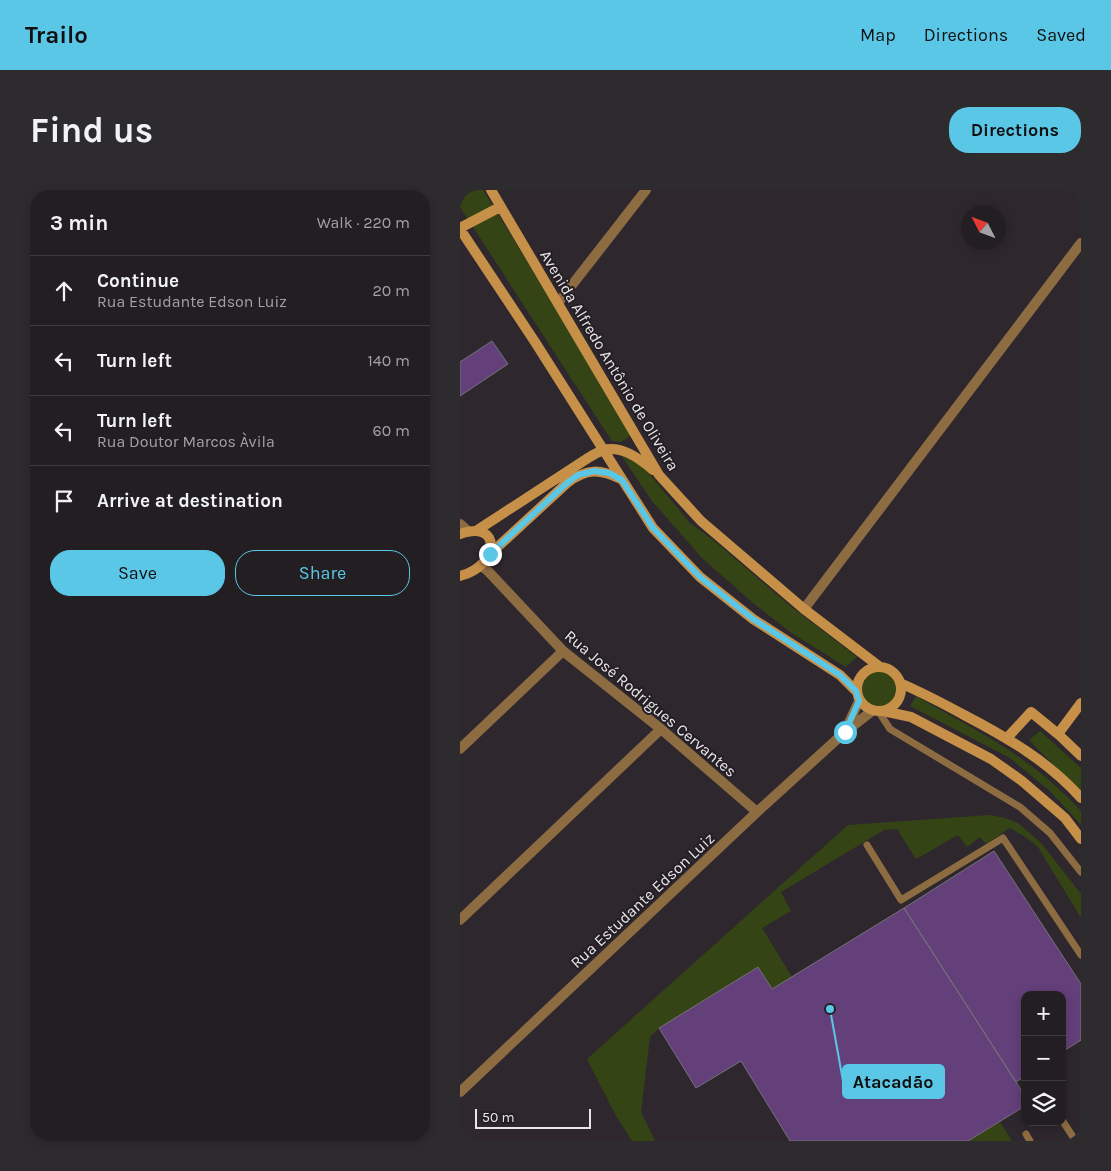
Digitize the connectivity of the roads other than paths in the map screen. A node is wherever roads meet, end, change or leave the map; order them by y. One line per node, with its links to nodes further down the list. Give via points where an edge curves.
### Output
1 (490, 190): 3 (main road, Avenida Alfredo Antônio de Oliveira)
2 (646, 190): 6 (street)
3 (500, 208): 4 (main road); 6 (main road, Avenida Alfredo Antônio de Oliveira)
4 (460, 229): 7 (main road)
5 (1081, 243): 14 (street)
6 (558, 303): 8 (main road, Avenida Alfredo Antônio de Oliveira)
7 (602, 450): 8 (main road, via 617,449 631,454); 9 (main road); 11 (main road)
8 (659, 475): 14 (main road, Avenida Alfredo Antônio de Oliveira, via 701,521)
9 (622, 480): 12 (main road, via 609,473 594,471 578,475); 18 (main road, via 653,528 700,577 753,619 840,675)
10 (460, 524): 11 (street)
11 (465, 533): 12 (main road, via 485,534 490,538 492,543)
12 (486, 563): 13 (main road); 15 (street, Rua José Rodrigues Cervantes)
13 (460, 576)
14 (804, 609): 16 (main road, Avenida Alfredo Antônio de Oliveira)
15 (563, 651): 21 (street, Rua José Rodrigues Cervantes); 25 (street)
16 (880, 667): 17 (main road, via 895,674); 18 (main road, via 860,676)
17 (900, 683): 20 (main road, via 898,701 894,706); 24 (main road)
18 (858, 696): 20 (main road, via 864,707); 22 (street, Rua Estudante Edson Luiz)
19 (1081, 703): 23 (main road)
20 (878, 711): 22 (street, Rua Estudante Edson Luiz); 29 (main road, via 911,717 991,759 1065,818); 31 (lane, via 890,729 1020,808 1050,833)
21 (661, 730): 28 (street, Rua José Rodrigues Cervantes); 32 (street)
22 (845, 732): 28 (street, Rua Estudante Edson Luiz)
23 (1058, 734): 24 (main road, via 1031,712); 26 (main road)
24 (1007, 738): 27 (main road, via 1039,759)
25 (460, 749)
26 (1081, 756)
27 (1081, 798)
28 (757, 812): 34 (street, Rua Estudante Edson Luiz)
29 (1081, 839)
30 (867, 845): 33 (lane, via 901,900 1003,838)
31 (1081, 872)
32 (460, 920)
33 (1081, 954)
34 (460, 1092)
35 (1066, 1125): 36 (lane)
36 (1076, 1139)

